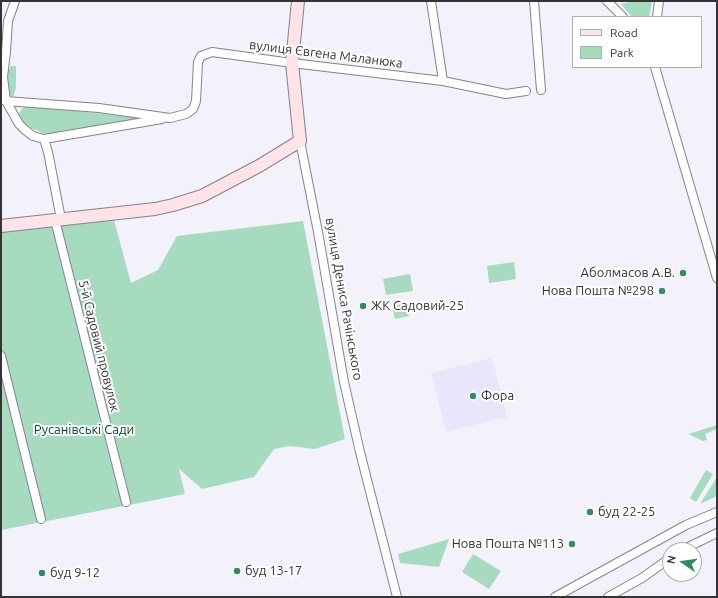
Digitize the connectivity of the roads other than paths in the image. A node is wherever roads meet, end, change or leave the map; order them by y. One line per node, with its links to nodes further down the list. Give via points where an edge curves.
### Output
1 (14, 1): 14 (street, via 8,21 3,77)
2 (298, 1): 9 (main road, вулиця Дениса Рачінського)
3 (431, 1): 11 (street)
4 (534, 1): 12 (street)
5 (607, 1): 7 (street)
6 (659, 1): 8 (street)
7 (621, 16)
8 (656, 16)
9 (292, 63): 11 (street, вулиця Євгена Маланюка); 15 (street, вулиця Євгена Маланюка, via 212,52 201,56 198,62 196,101 193,110); 17 (main road, вулиця Дениса Рачінського)
10 (656, 68): 20 (street)
11 (443, 81): 13 (street, вулиця Євгена Маланюка, via 506,94)
12 (541, 90)
13 (526, 91)
14 (4, 100): 15 (street, вулиця Євгена Маланюка, via 99,108); 16 (street, via 25,130)
15 (170, 118): 16 (street, вулиця Євгена Маланюка)
16 (44, 139): 18 (street)
17 (300, 141): 18 (main road, via 202,196 155,209); 28 (street, вулиця Дениса Рачінського, via 344,382)
18 (58, 219): 19 (main road); 22 (street, 5-й Садовий провулок)
19 (1, 226)
20 (717, 278)
21 (1, 356): 24 (street)
22 (126, 502)
23 (717, 512): 29 (street, via 686,525)
24 (41, 519)
25 (717, 533): 26 (street)
26 (698, 542)
27 (662, 564): 30 (street)
28 (396, 597)
29 (555, 597)
30 (608, 597)

